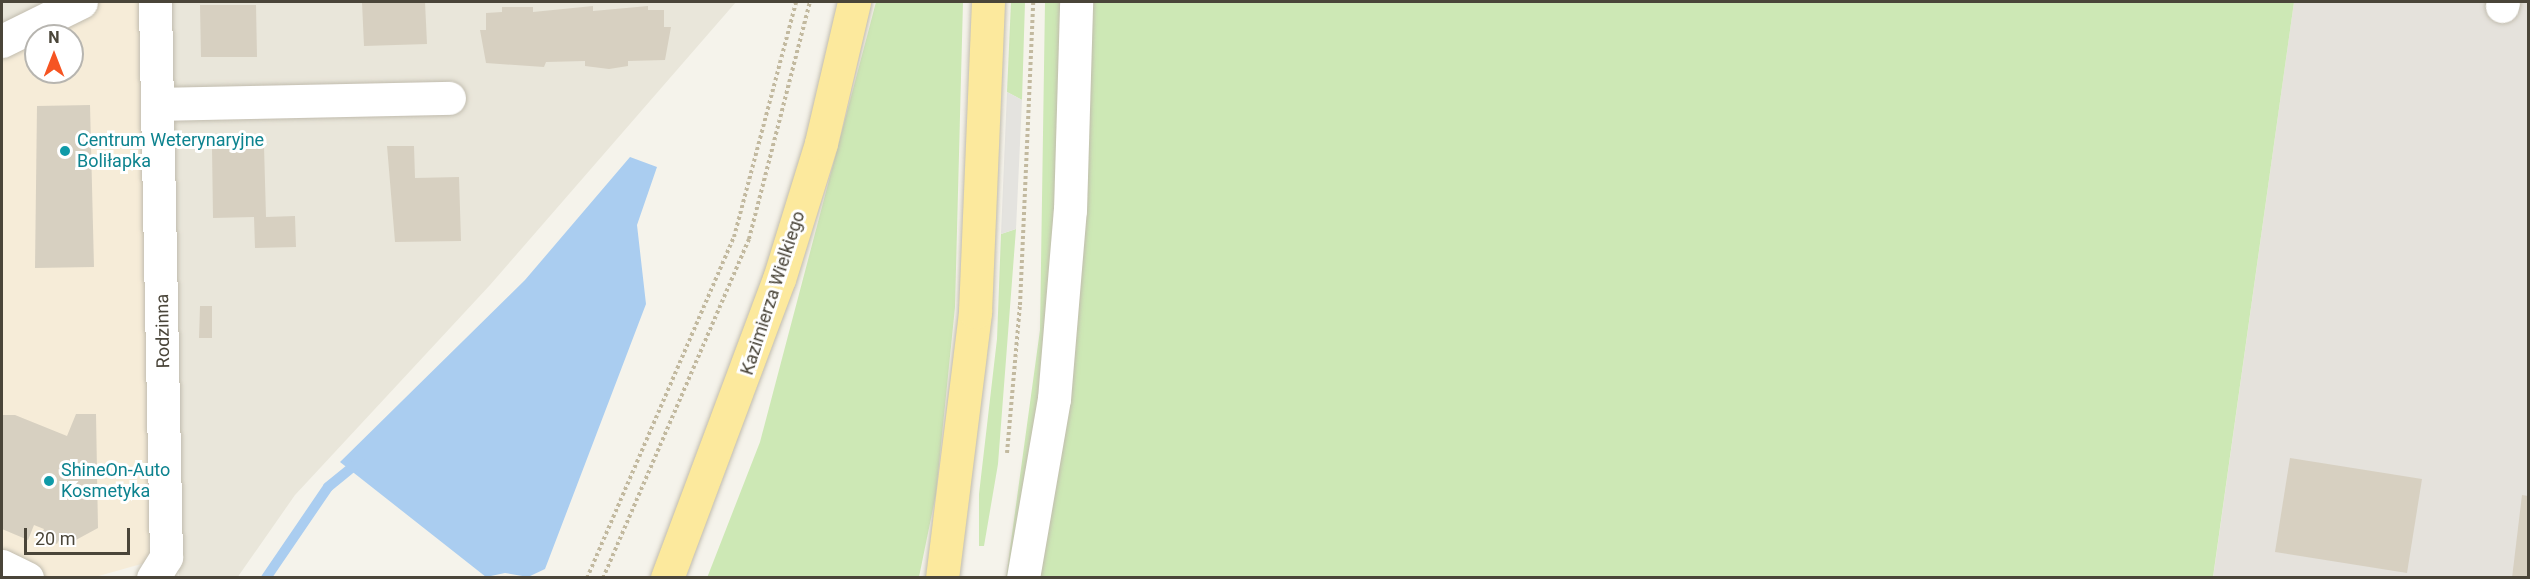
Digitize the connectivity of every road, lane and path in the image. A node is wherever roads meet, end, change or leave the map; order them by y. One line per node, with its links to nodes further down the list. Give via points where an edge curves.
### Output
1 (81, 2): 9 (street)
2 (155, 2): 11 (street, Rodzinna)
3 (796, 2): 16 (path, via 734,237)
4 (810, 2): 17 (path, via 749,239)
5 (854, 2): 18 (main road, Kazimierza Wielkiego, via 821,143 779,279)
6 (988, 2): 19 (main road, via 975,312)
7 (1033, 2): 12 (path, via 1020,305)
8 (1076, 2): 20 (street, via 1070,210 1054,399)
9 (2, 40)
10 (449, 98): 11 (street)
11 (159, 104): 14 (street, Rodzinna)
12 (1005, 464)
13 (2, 566): 15 (street)
14 (160, 567)
15 (27, 578)
16 (587, 578)
17 (603, 578)
18 (667, 578)
19 (942, 578)
20 (1023, 578)

